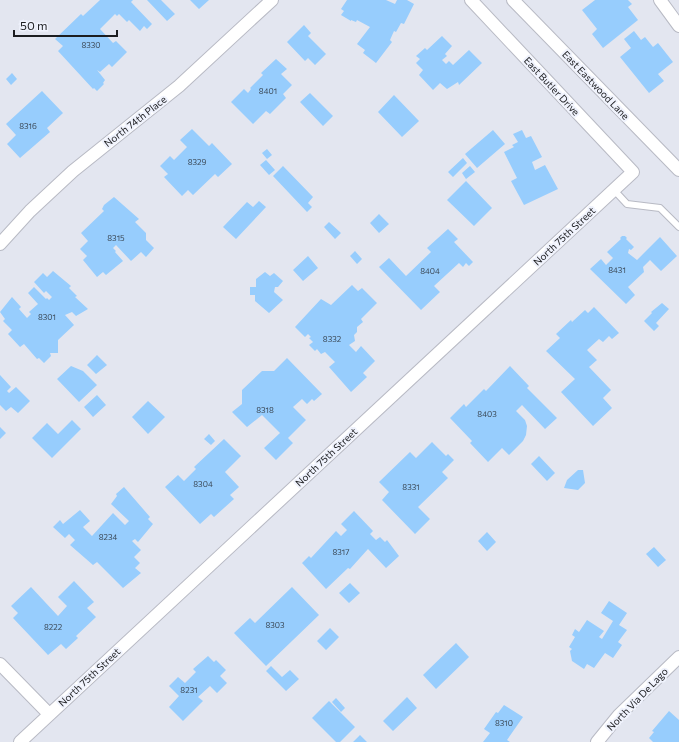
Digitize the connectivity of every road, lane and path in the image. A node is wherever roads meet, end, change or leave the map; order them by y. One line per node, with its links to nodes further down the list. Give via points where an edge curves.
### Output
1 (272, 0): 10 (street, North 74th Place, via 179,86 73,171 30,211)
2 (471, 0): 7 (street, East Butler Drive)
3 (513, 0): 6 (street, East Eastwood Lane)
4 (660, 0): 5 (street)
5 (679, 26)
6 (679, 170)
7 (633, 172): 8 (street, North 75th Street)
8 (614, 190): 9 (lane, via 627,204 660,208); 13 (street, North 75th Street)
9 (679, 227)
10 (0, 244)
11 (677, 663): 15 (street, North Via De Lago, via 620,715)
12 (0, 664): 13 (street)
13 (49, 714): 14 (street, North 75th Street)
14 (20, 742)
15 (597, 742)

